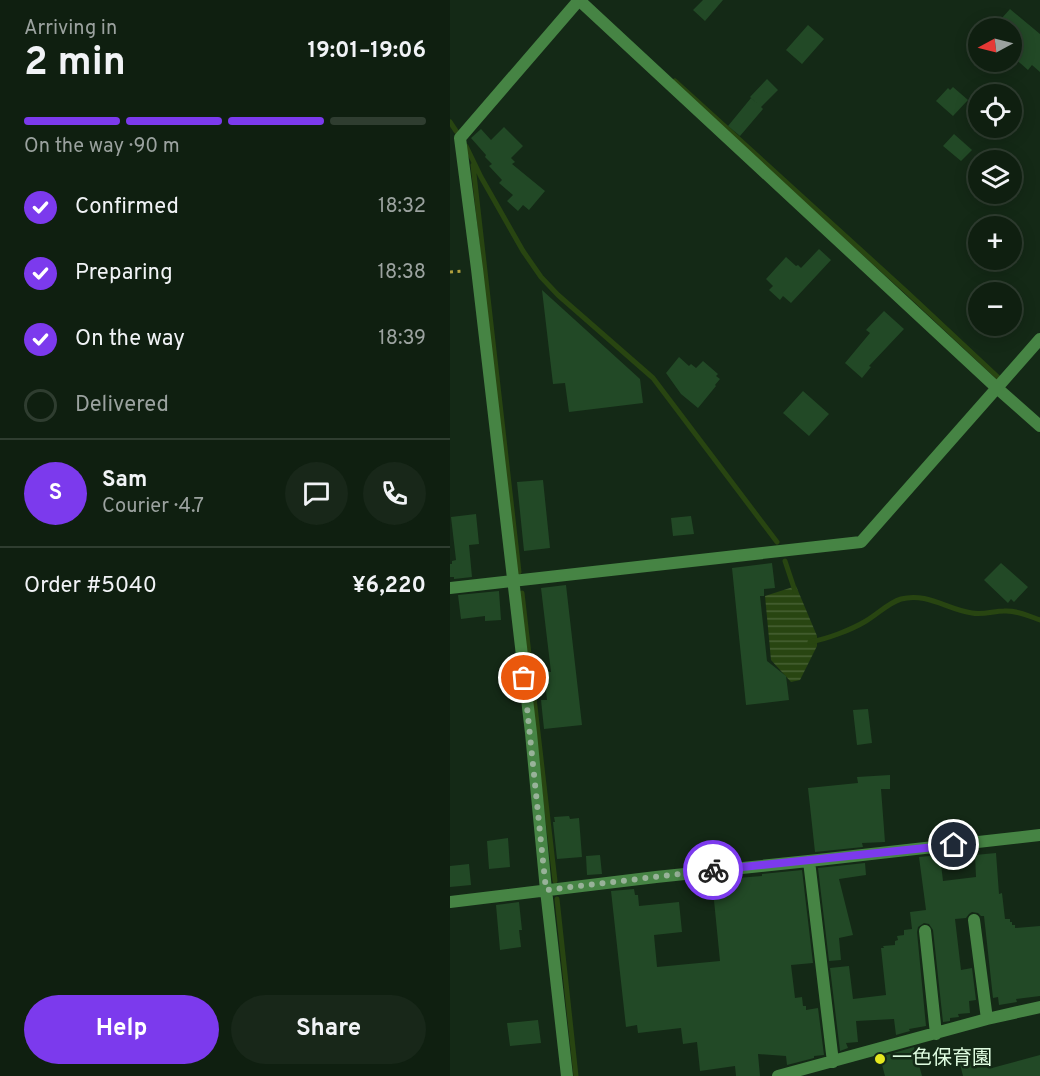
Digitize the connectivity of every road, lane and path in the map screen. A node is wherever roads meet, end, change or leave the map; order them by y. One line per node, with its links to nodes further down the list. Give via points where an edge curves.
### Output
1 (579, 0): 3 (street); 5 (street, via 460,138)
2 (1040, 339): 3 (street)
3 (997, 388): 4 (street); 5 (street, via 861,542)
4 (1040, 426)
5 (513, 581): 6 (street); 9 (street)
6 (450, 588)
7 (1040, 835): 8 (street)
8 (809, 861): 9 (street); 16 (street)
9 (546, 890): 10 (street); 17 (street)
10 (450, 902)
11 (974, 920): 14 (street)
12 (925, 931): 15 (street)
13 (1040, 1007): 14 (street)
14 (987, 1019): 15 (street)
15 (936, 1034): 16 (street)
16 (833, 1062): 18 (street)
17 (567, 1076)
18 (778, 1076)

